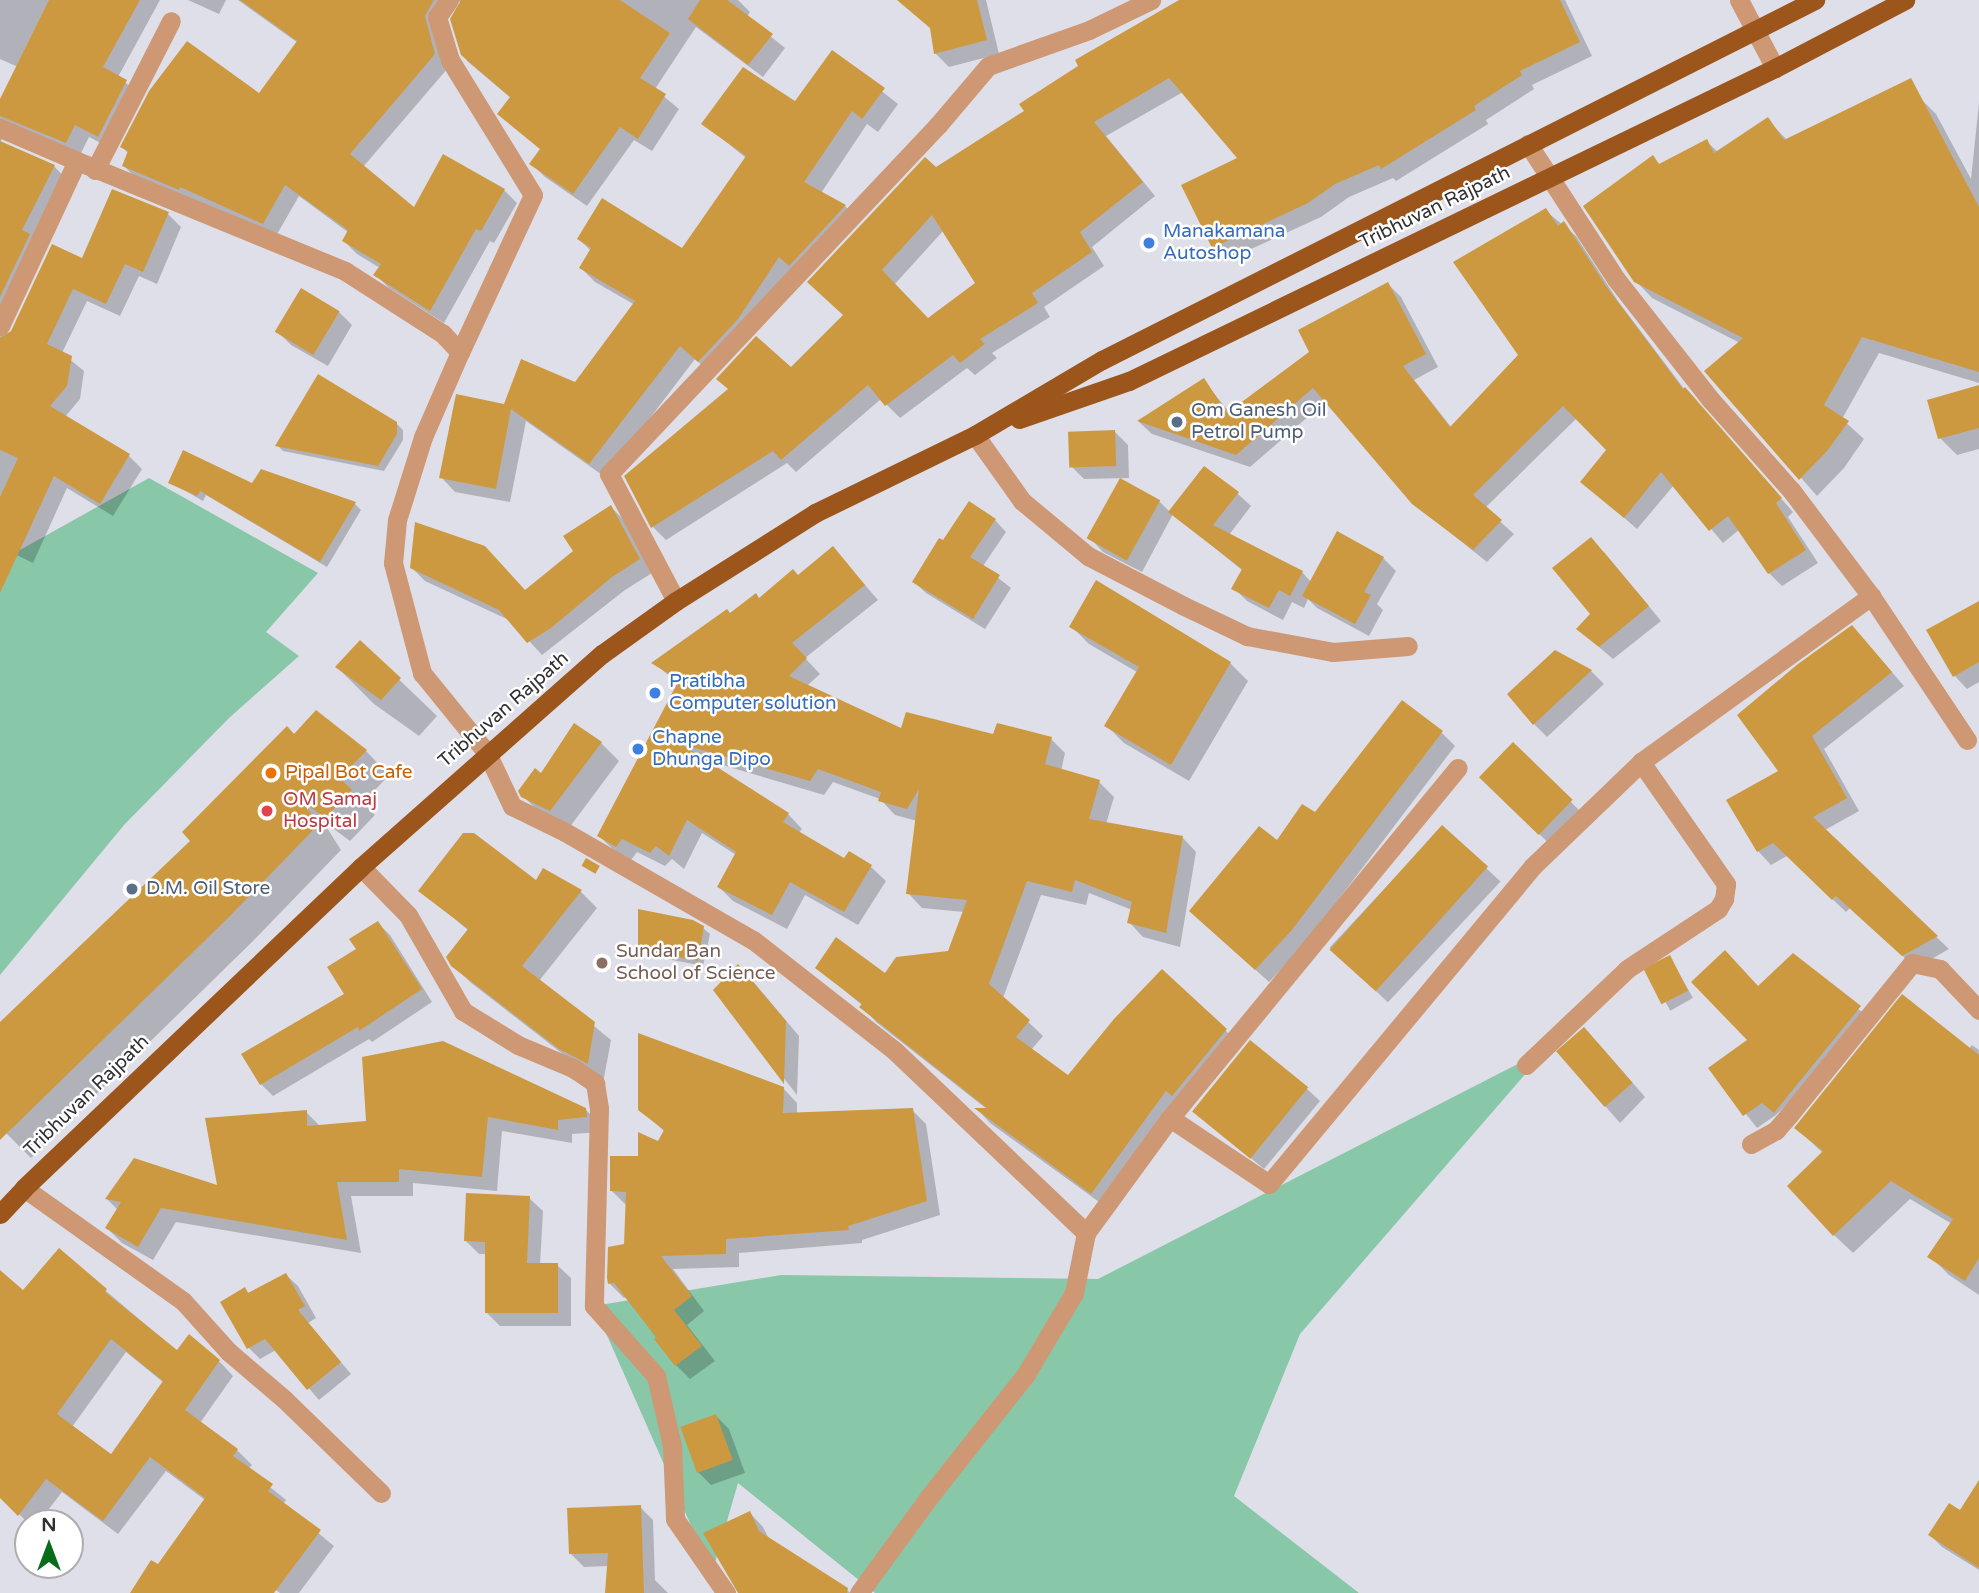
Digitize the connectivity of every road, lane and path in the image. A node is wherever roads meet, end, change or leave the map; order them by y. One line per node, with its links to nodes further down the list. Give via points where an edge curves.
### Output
1 (450, 0): 15 (street, via 437,17 450,60 533,195)
2 (1152, 0): 18 (street, via 1088,30 988,66 830,242 609,474)
3 (1739, 0): 7 (street)
4 (1815, 0): 7 (highway, Tribhuvan Rajpath)
5 (1905, 0): 8 (highway, Tribhuvan Rajpath)
6 (171, 21): 12 (street)
7 (1754, 29): 8 (street); 10 (highway, Tribhuvan Rajpath)
8 (1775, 68): 13 (highway, Tribhuvan Rajpath)
9 (0, 128): 11 (street)
10 (1528, 144): 13 (street); 16 (highway, Tribhuvan Rajpath, via 1102,360)
11 (77, 161): 12 (street); 14 (street)
12 (95, 170): 15 (street, via 345,271 443,334)
13 (1549, 178): 16 (highway, Tribhuvan Rajpath, via 1129,381); 17 (street, via 1616,279 1711,400 1791,490)
14 (0, 326)
15 (460, 352): 21 (street, via 423,437 397,520 393,563 422,673)
16 (975, 435): 18 (highway, Tribhuvan Rajpath, via 815,513); 19 (street, via 1022,501 1088,556 1184,606 1247,636 1333,652)
17 (1871, 596): 20 (street); 22 (street)
18 (676, 601): 21 (highway, Tribhuvan Rajpath, via 602,654)
19 (1408, 646)
20 (1967, 740)
21 (487, 753): 24 (highway, Tribhuvan Rajpath); 31 (street, via 512,806 753,940 895,1051)
22 (1641, 762): 26 (street, via 1726,884 1724,899 1718,909 1627,969); 27 (street, via 1532,867 1269,1184)
23 (1458, 768): 27 (street)
24 (361, 867): 29 (highway, Tribhuvan Rajpath); 33 (street, via 408,915 463,1011 518,1045 573,1068 595,1083 599,1109 594,1306 656,1376 672,1446 675,1519)
25 (1979, 1010): 28 (street, via 1940,969 1912,962 1776,1130)
26 (1526, 1065)
27 (1170, 1118): 31 (street)
28 (1751, 1144)
29 (24, 1188): 30 (highway, Tribhuvan Rajpath); 32 (street, via 183,1301 229,1352)
30 (0, 1214)
31 (1086, 1233): 34 (street, via 1074,1293 1026,1374)
32 (380, 1493)
33 (726, 1593)
34 (859, 1593)

